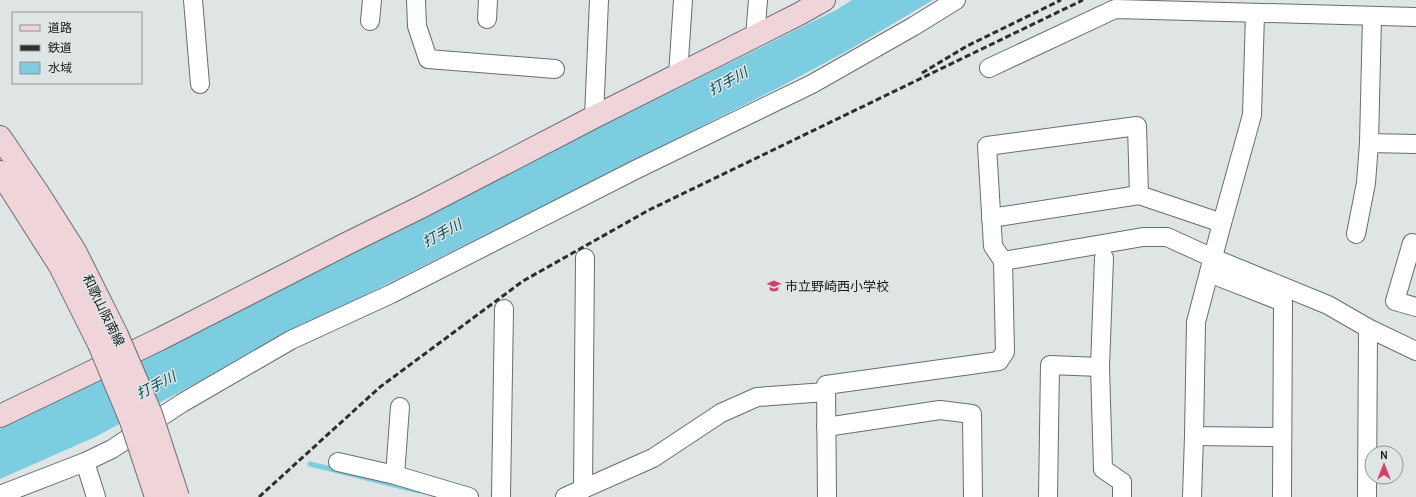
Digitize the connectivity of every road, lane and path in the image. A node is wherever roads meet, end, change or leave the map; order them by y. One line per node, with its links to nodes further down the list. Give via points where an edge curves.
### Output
1 (193, 0): 19 (street)
2 (372, 0): 14 (street)
3 (416, 0): 17 (street, via 417,26 428,59)
4 (488, 0): 13 (street)
5 (599, 0): 20 (street)
6 (684, 0): 18 (street)
7 (758, 0): 15 (street)
8 (824, 0): 15 (street)
9 (956, 0): 46 (street, via 812,84 635,170 391,294 291,340 182,404 112,449)
10 (1255, 14): 11 (street); 16 (street, via 1115,9); 27 (street, via 1252,115)
11 (1372, 17): 12 (street); 22 (street)
12 (1416, 17)
13 (487, 19)
14 (370, 21)
15 (755, 37): 18 (street)
16 (989, 68)
17 (555, 69)
18 (678, 75): 20 (street)
19 (200, 84)
20 (594, 117): 42 (street, via 160,340)
21 (0, 138): 37 (street, 和歌山阪南線, via 75,251)
22 (1369, 143): 23 (street); 28 (street, via 1366,183)
23 (1416, 144)
24 (0, 172): 37 (street, 和歌山阪南線)
25 (1139, 195): 26 (street); 26 (street, via 1137,126 987,146); 27 (street)
26 (991, 218): 32 (street, via 993,246)
27 (1222, 223): 33 (street)
28 (1356, 234)
29 (1416, 244): 34 (street, via 1412,243 1395,301)
30 (585, 258): 49 (street)
31 (1104, 258): 39 (street)
32 (1003, 261): 33 (street, via 1144,237 1167,237); 40 (street, via 1005,352 999,361 826,385)
33 (1211, 266): 36 (street, via 1328,305); 44 (street, via 1196,322); 45 (street, via 1283,302)
34 (1416, 307)
35 (504, 309): 56 (street)
36 (1368, 328): 38 (street); 64 (street)
37 (108, 340): 53 (street, 和歌山阪南線, bridge); 54 (street, 和歌山阪南線, bridge, via 151,414)
38 (1416, 351)
39 (1100, 367): 60 (street, via 1050,365); 61 (street, via 1103,469 1122,482)
40 (826, 392): 43 (street); 49 (street, via 757,397 722,413 653,458)
41 (400, 408): 48 (street)
42 (0, 416)
43 (826, 427): 58 (street); 59 (street, via 940,410 972,414)
44 (1194, 436): 45 (street); 62 (street)
45 (1282, 437): 63 (street)
46 (85, 462): 50 (street); 52 (street)
47 (338, 462): 48 (street)
48 (395, 475): 55 (street)
49 (583, 489): 57 (street)
50 (20, 492): 51 (street)
51 (0, 495)
52 (96, 497)
53 (156, 497)
54 (178, 497)
55 (469, 497)
56 (501, 497)
57 (565, 497)
58 (827, 497)
59 (973, 497)
60 (1048, 497)
61 (1122, 497)
62 (1192, 497)
63 (1282, 497)
64 (1367, 497)

